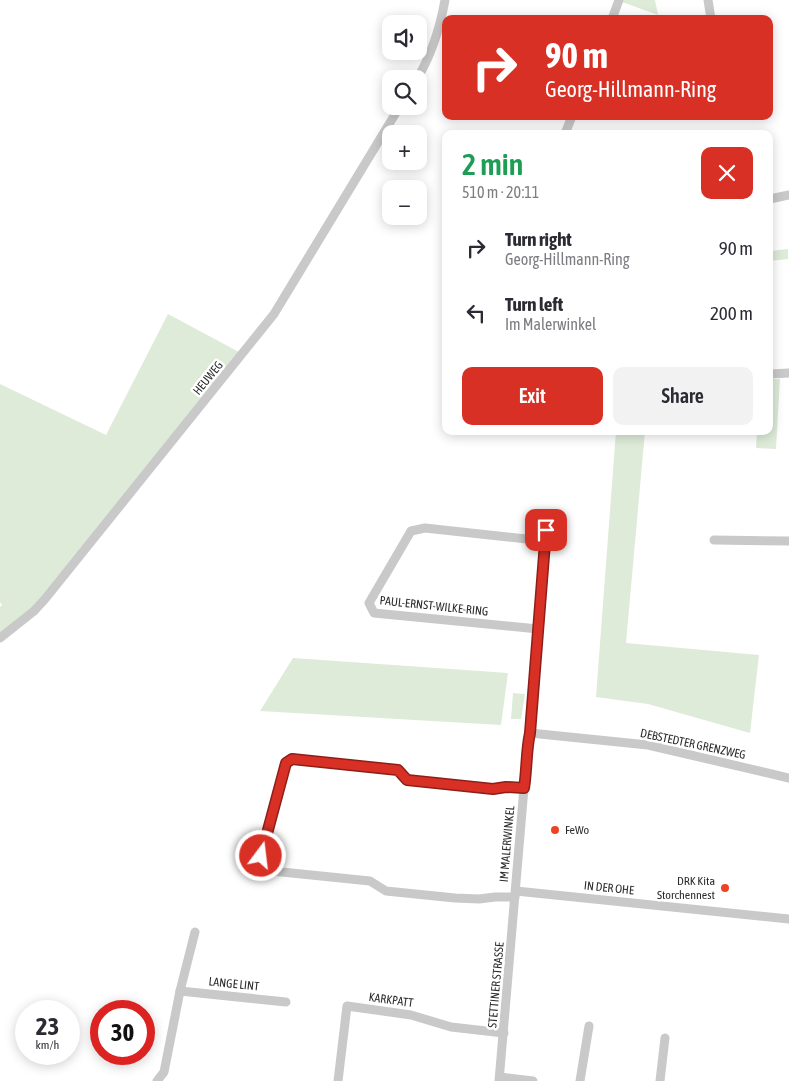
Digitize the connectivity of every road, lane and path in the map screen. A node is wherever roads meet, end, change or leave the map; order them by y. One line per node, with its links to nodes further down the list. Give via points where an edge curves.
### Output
1 (445, 0): 6 (street, via 435,41)
2 (619, 0): 4 (street)
3 (708, 0): 5 (street)
4 (613, 15)
5 (710, 15)
6 (422, 70)
7 (395, 115): 17 (street, HEUWEG, via 266,326 45,599)
8 (789, 196): 9 (street)
9 (773, 199)
10 (773, 374): 11 (street)
11 (789, 374)
12 (546, 530): 14 (street, IM MALERWINKEL)
13 (714, 540): 15 (street)
14 (545, 541): 16 (street, IM MALERWINKEL); 16 (street, PAUL-ERNST-WILKE-RING, via 426,528 411,531 369,603 374,614)
15 (789, 541)
16 (538, 629): 18 (street, IM MALERWINKEL)
17 (0, 638)
18 (530, 733): 19 (street, DEBSTEDTER GRENZWEG, via 648,745); 20 (street, IM MALERWINKEL)
19 (789, 778)
20 (524, 788): 21 (street, IM MALERWINKEL); 21 (street, IN DER OHE, via 493,789 407,780 398,770 292,759 286,763 261,856 263,866 272,871 370,881 386,891 479,899)
21 (516, 894): 22 (street, IN DER OHE); 27 (street, STETTINER STRASSE)
22 (789, 919)
23 (195, 932): 24 (street)
24 (180, 991): 25 (street, LANGE LINT); 30 (street, via 164,1072)
25 (286, 1002)
26 (589, 1026): 33 (street)
27 (504, 1032): 29 (street, STETTINER STRASSE); 31 (street, KARKPATT, via 450,1027 411,1014 347,1006)
28 (665, 1038): 34 (street)
29 (500, 1079): 32 (street)
30 (157, 1081)
31 (338, 1081)
32 (533, 1081)
33 (580, 1081)
34 (660, 1081)

